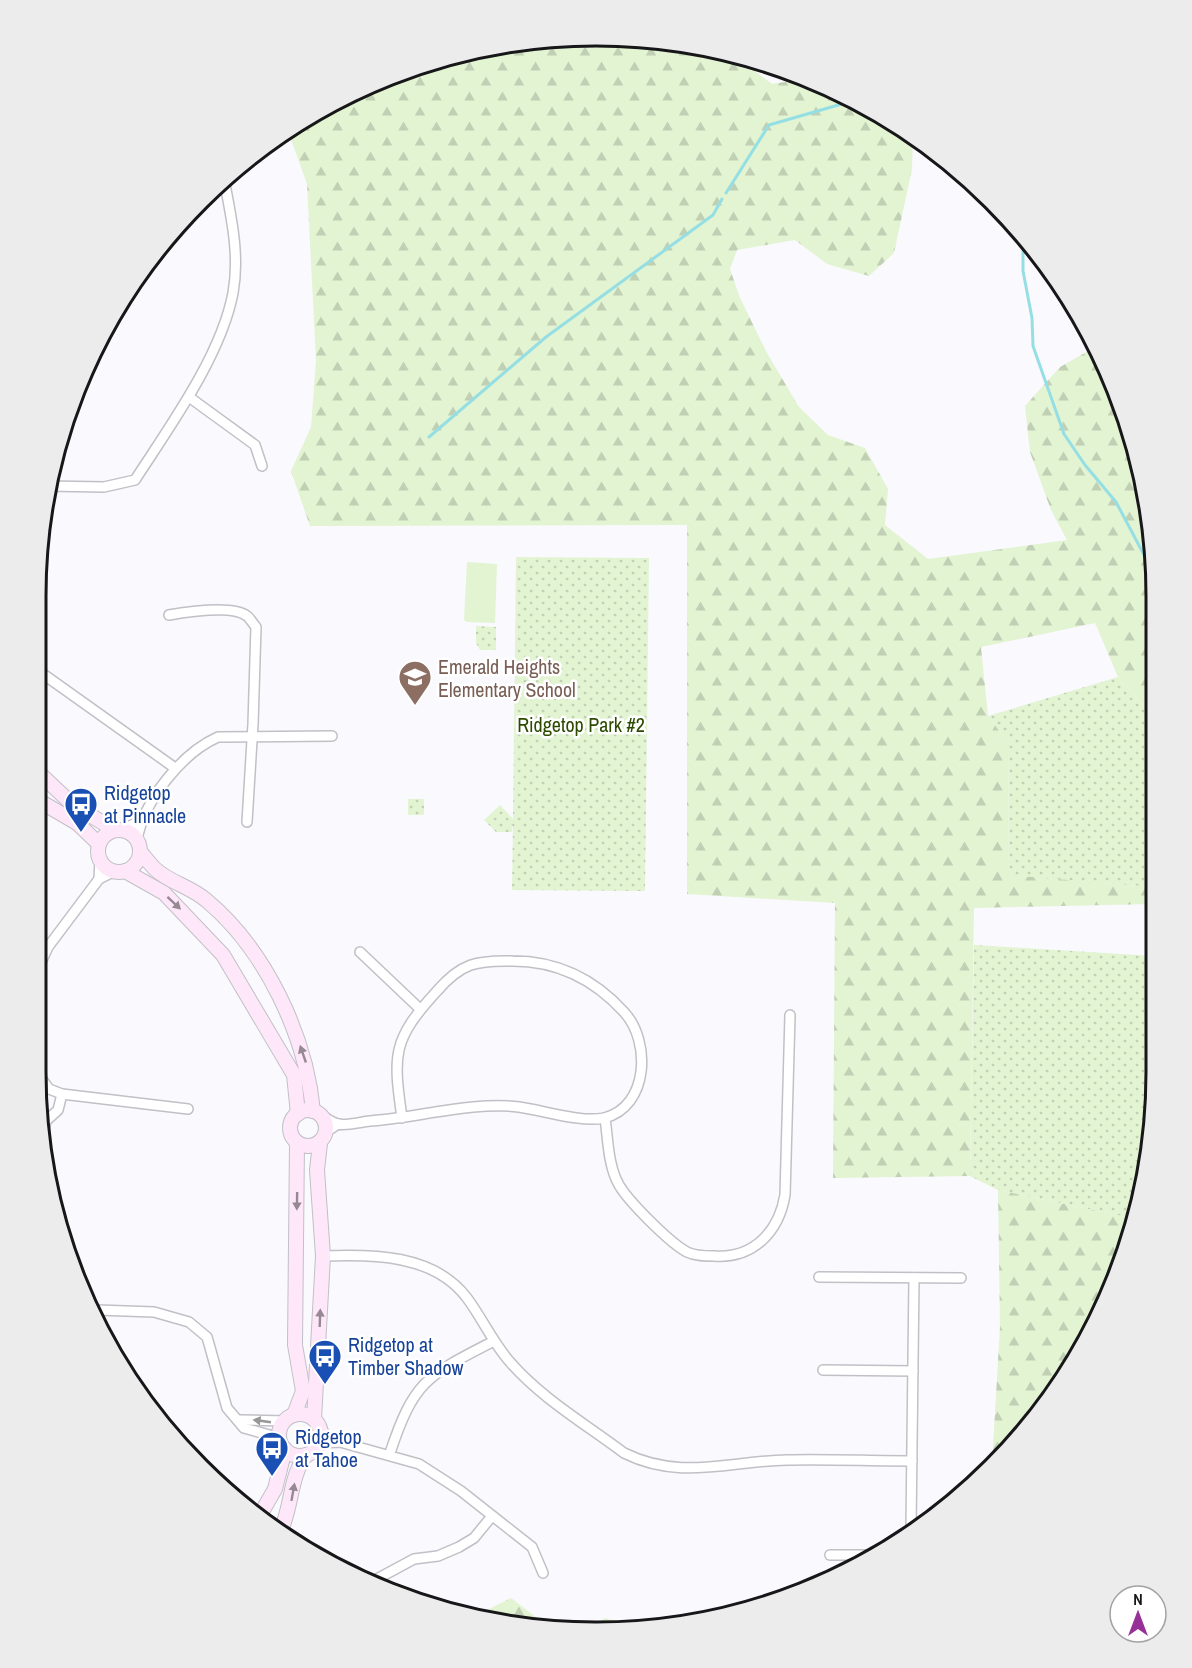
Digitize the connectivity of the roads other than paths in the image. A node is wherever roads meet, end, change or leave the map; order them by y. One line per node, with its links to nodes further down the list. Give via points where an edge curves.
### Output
1 (226, 190): 2 (street, via 235,240 233,293 214,347)
2 (189, 397): 3 (street, via 255,445); 4 (street, via 135,480 104,486)
3 (262, 466)
4 (58, 486)
5 (170, 615): 7 (street, via 201,610 237,612 247,615 256,627)
6 (46, 676): 9 (street)
7 (253, 736): 8 (street); 9 (street, via 218,737); 13 (street)
8 (332, 736)
9 (176, 768): 12 (street)
10 (46, 779): 14 (main road, via 73,805)
11 (46, 805): 15 (main road, via 76,823)
12 (140, 821): 14 (street); 16 (street)
13 (247, 822)
14 (118, 830): 15 (main road, via 103,837); 16 (main road)
15 (99, 844): 17 (main road)
16 (139, 846): 18 (main road, via 136,864); 28 (main road, one-way to 16, via 296,1034 255,956 236,929 207,900 160,873)
17 (100, 860): 18 (main road, via 106,867); 19 (street)
18 (120, 871): 19 (street); 27 (main road, one-way to 27, via 164,893 223,955 294,1075)
19 (99, 879): 20 (street)
20 (46, 951)
21 (360, 952): 22 (street)
22 (420, 1009): 30 (street, via 397,1048); 31 (street, via 461,968 483,961 552,964 587,980 626,1013 639,1045 641,1077 637,1091 631,1101)
23 (790, 1015): 31 (street, via 785,1195 774,1229 758,1245 723,1257 689,1253 665,1237 618,1183)
24 (47, 1086): 25 (street)
25 (62, 1094): 26 (street); 29 (street, via 58,1110)
26 (188, 1109)
27 (298, 1114): 28 (main road); 34 (main road, via 290,1127)
28 (317, 1114): 32 (street); 33 (main road)
29 (49, 1118)
30 (402, 1118): 31 (street, via 513,1106 589,1119); 32 (street)
31 (605, 1118)
32 (338, 1124): 33 (street)
33 (323, 1137): 34 (main road, via 309,1147); 35 (main road, via 317,1170)
34 (297, 1143): 43 (main road, one-way to 43, via 295,1345 303,1391)
35 (323, 1256): 40 (street, via 384,1256 430,1269 465,1295); 45 (main road, one-way to 35)
36 (819, 1277): 37 (street)
37 (914, 1278): 38 (street); 42 (street)
38 (961, 1278)
39 (101, 1310): 44 (street, via 154,1312 189,1322 207,1337 227,1408)
40 (494, 1341): 47 (street, via 450,1364 419,1388 402,1416); 49 (street, via 509,1362 554,1400 624,1453 655,1465 677,1469 784,1460)
41 (823, 1370): 42 (street)
42 (913, 1371): 49 (street)
43 (289, 1418): 44 (street, one-way to 44); 45 (main road, via 301,1414); 46 (main road, via 280,1429)
44 (239, 1420): 46 (street, via 244,1428)
45 (322, 1433): 47 (street); 48 (main road)
46 (282, 1443): 48 (main road, via 294,1455); 50 (main road, via 275,1489)
47 (390, 1454): 51 (street, via 419,1464)
48 (306, 1455): 53 (main road, one-way to 48, via 297,1470)
49 (912, 1461): 52 (street)
50 (263, 1510)
51 (492, 1516): 56 (street, via 532,1547); 57 (street, via 474,1538 459,1547 438,1556 414,1558)
52 (911, 1522)
53 (284, 1524)
54 (830, 1554): 55 (street)
55 (858, 1555)
56 (543, 1573)
57 (380, 1577)

